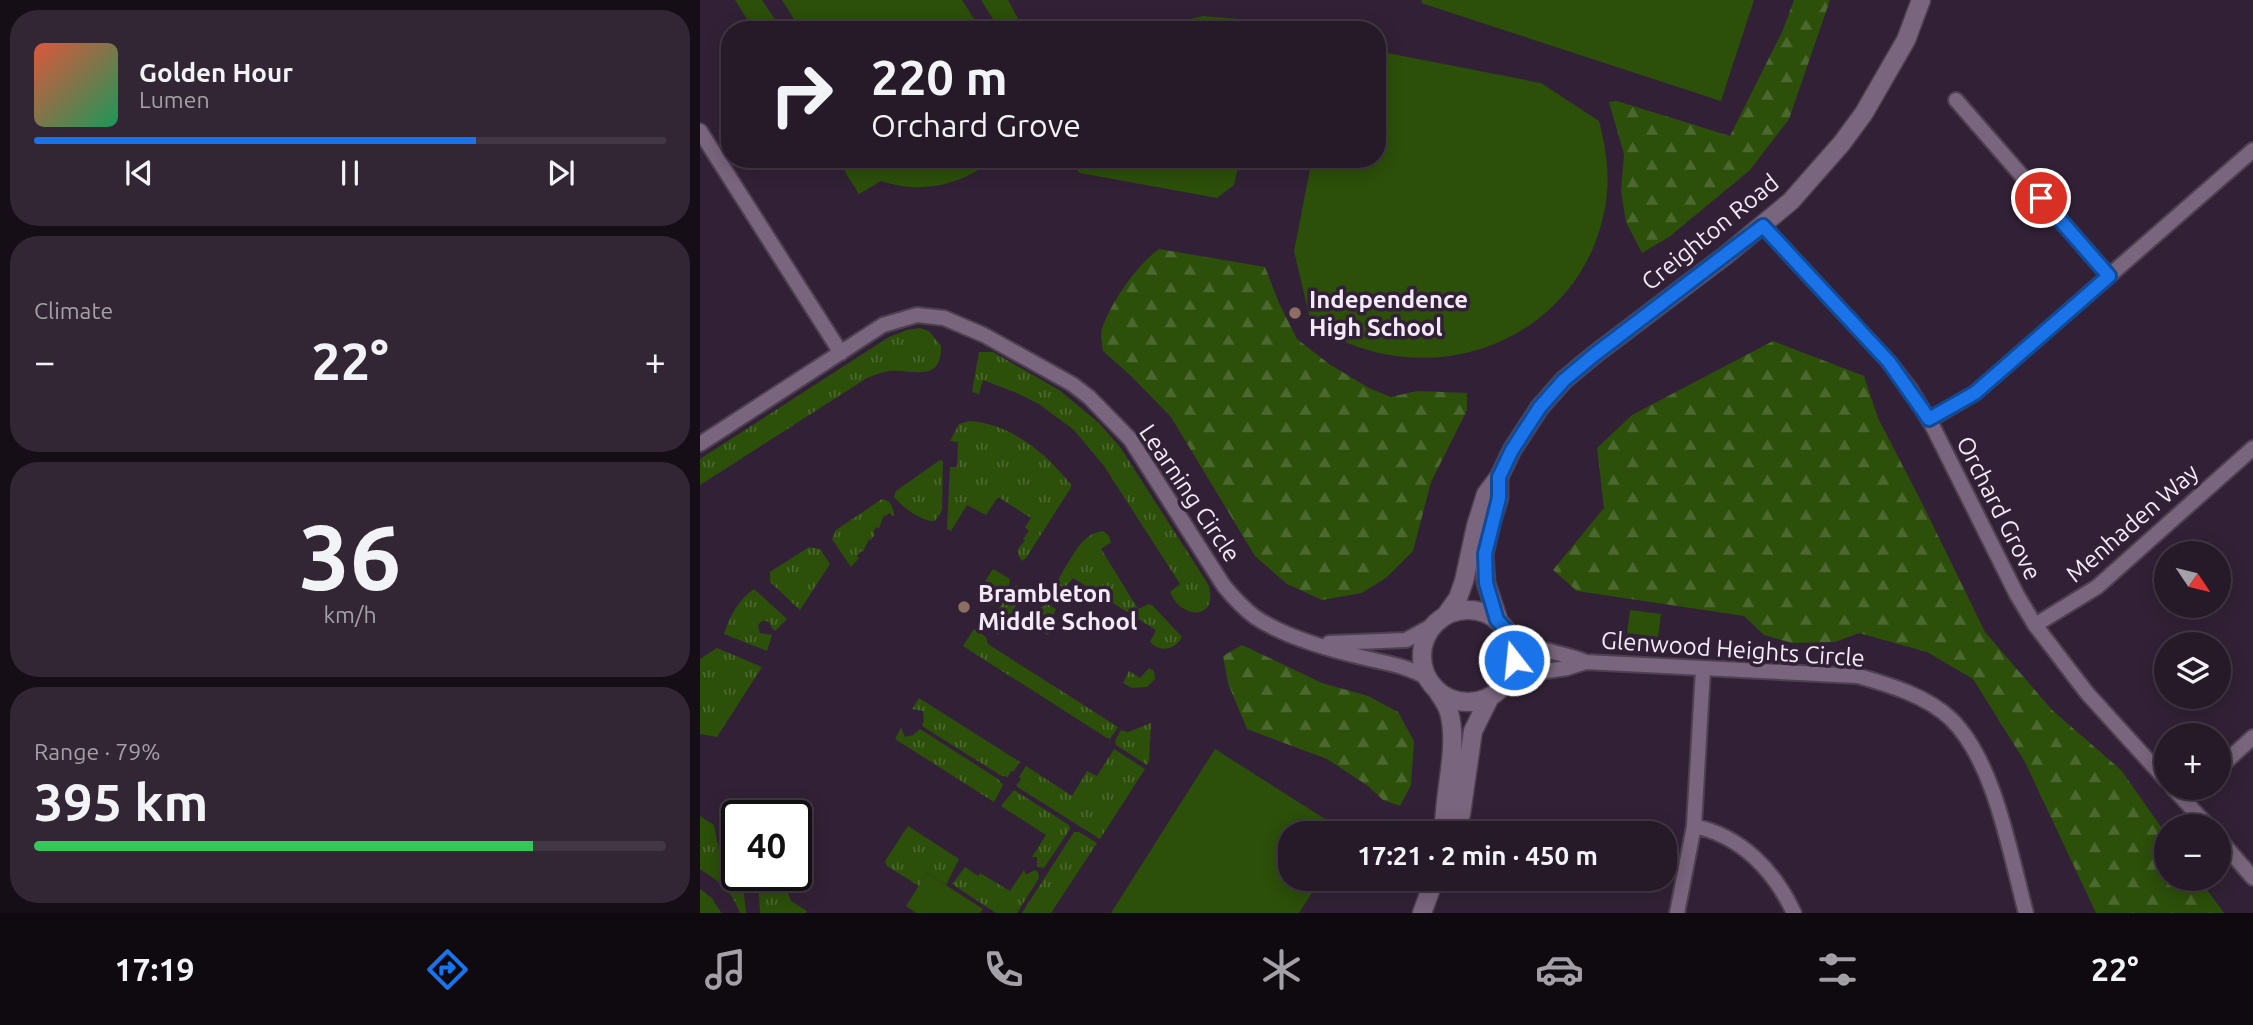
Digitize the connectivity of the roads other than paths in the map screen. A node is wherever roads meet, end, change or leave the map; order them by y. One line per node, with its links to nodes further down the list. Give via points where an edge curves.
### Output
1 (1921, 0): 7 (street, Creighton Road, via 1906,40 1864,113 1817,172)
2 (1955, 100): 8 (street)
3 (700, 131): 5 (street)
4 (2253, 149): 8 (street)
5 (721, 164)
6 (724, 168): 9 (street)
7 (1763, 226): 10 (street, Orchard Grove, via 1889,362); 13 (street, Creighton Road, via 1564,380 1525,428)
8 (2109, 276): 10 (street, via 1975,393)
9 (841, 353): 11 (street, Learning Circle); 17 (street, Learning Circle, via 900,319 917,315 944,318 1072,384 1130,439 1235,599 1255,617)
10 (1929, 419): 15 (street, Orchard Grove)
11 (700, 444)
12 (2253, 448): 15 (street, Menhaden Way, via 2097,587)
13 (1499, 477): 14 (street, Creighton Road, via 1486,494 1458,597); 16 (street, Creighton Road, via 1499,498 1485,554 1486,583)
14 (1439, 620): 16 (street, via 1472,609 1486,612); 17 (street, Learning Circle, via 1406,640); 20 (street, Creighton Road, via 1425,638 1422,652 1422,665)
15 (2035, 625): 25 (street, Orchard Grove, via 2087,693)
16 (1503, 626): 18 (street, Glenwood Heights Circle, via 1530,647); 21 (street, Creighton Road, via 1514,646 1511,673)
17 (1314, 643): 20 (street, Learning Circle, via 1416,671)
18 (1586, 662): 19 (street, Glenwood Heights Circle); 21 (street, Glenwood Heights Circle, via 1525,674)
19 (1703, 669): 30 (street); 37 (street, Glenwood Heights Circle, via 1858,676 1912,695 1950,718 1968,739 1992,788)
20 (1433, 685): 22 (street, via 1450,699 1463,702); 28 (street, Creighton Road, via 1448,709 1452,730)
21 (1504, 685): 22 (street)
22 (1490, 697): 29 (street, via 1473,731)
23 (2253, 737): 24 (street)
24 (2231, 757)
25 (2154, 767)
26 (2185, 800): 27 (street)
27 (2197, 814)
28 (1444, 821)
29 (1457, 821)
30 (1694, 826): 35 (street); 36 (street, via 1713,830 1745,848 1773,877)
31 (2231, 853): 32 (street)
32 (2253, 878)
33 (1430, 891): 34 (street)
34 (1422, 913)
35 (1677, 913)
36 (1794, 913)
37 (2026, 913)

